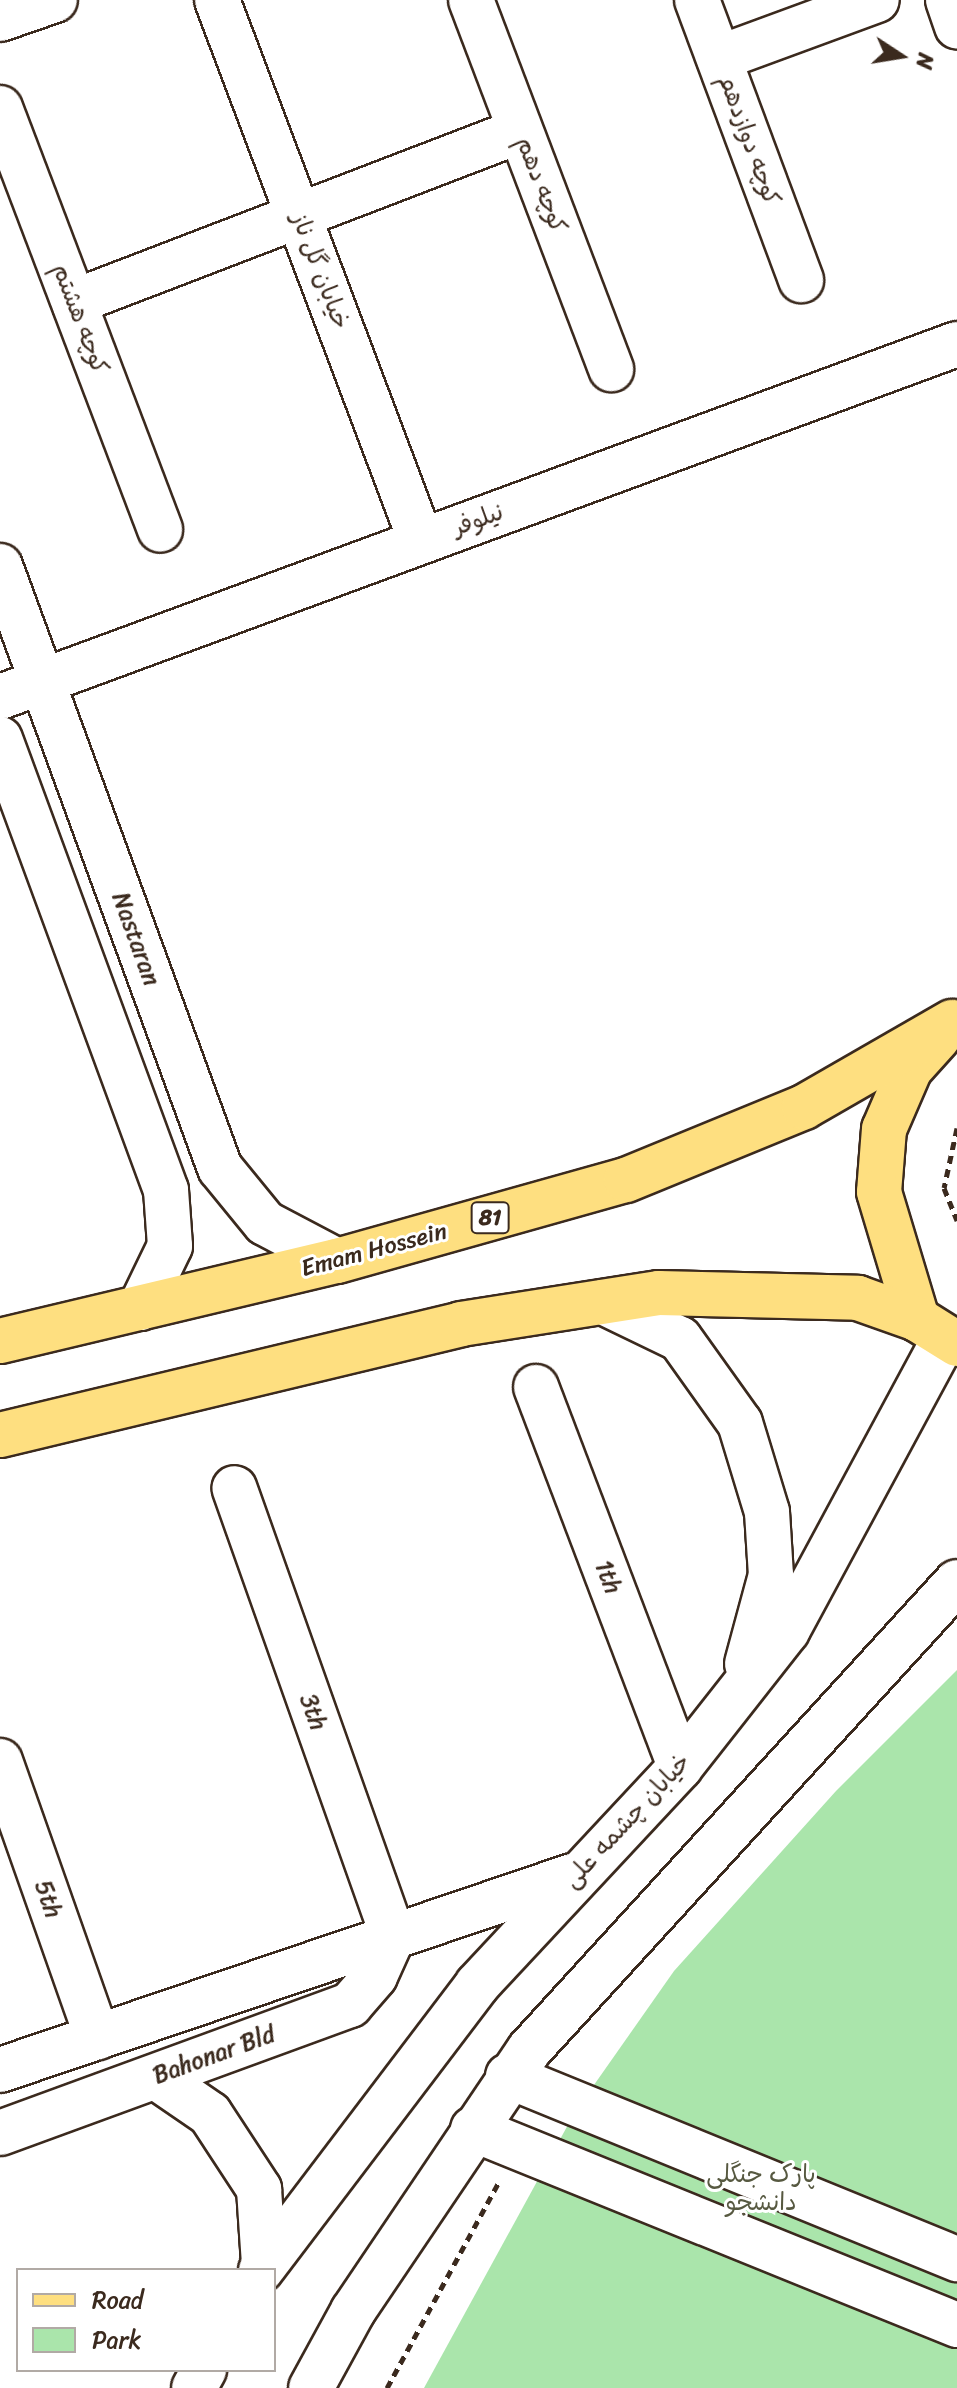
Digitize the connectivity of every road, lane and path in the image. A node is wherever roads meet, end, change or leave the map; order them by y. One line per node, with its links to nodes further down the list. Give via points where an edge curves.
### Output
1 (55, 0): 7 (street)
2 (217, 0): 12 (street, خیابان گل ناز)
3 (471, 0): 11 (street, کوچه دهم)
4 (697, 0): 9 (street, کوچه دوازدهم)
5 (877, 0): 9 (street)
6 (948, 0): 8 (street)
7 (0, 19)
8 (957, 26)
9 (719, 58): 13 (street, کوچه دوازدهم)
10 (0, 108): 14 (street, کوچه هشتم)
11 (520, 131): 12 (street); 16 (street, کوچه دهم)
12 (299, 216): 14 (street); 18 (street, خیابان گل ناز)
13 (801, 280)
14 (74, 302): 17 (street, کوچه هشتم)
15 (957, 344): 18 (street, نیلوفر)
16 (611, 369)
17 (160, 530)
18 (421, 541): 20 (street, نیلوفر)
19 (0, 566): 20 (street, Nastaran)
20 (42, 681): 21 (street, نیلوفر); 29 (street, Nastaran, via 220,1168 265,1223)
21 (0, 697)
22 (0, 739): 31 (street, via 166,1190 170,1246)
23 (955, 1021): 29 (main road, Emam Hossein / 81, via 804,1107 626,1180); 32 (main road, 81, via 910,1069 884,1129 879,1192)
24 (957, 1128): 26 (path)
25 (957, 1159): 26 (path)
26 (949, 1160): 27 (path, via 944,1188)
27 (954, 1208): 28 (path)
28 (957, 1221)
29 (337, 1261): 31 (main road, Emam Hossein / 81)
30 (603, 1302): 32 (main road, via 659,1293 858,1298); 35 (main road, via 461,1324); 38 (street, via 680,1339 715,1380 757,1468 771,1575)
31 (140, 1308): 33 (main road, Emam Hossein / 81)
32 (939, 1334): 38 (street, خیابان چشمه علی, via 832,1553)
33 (0, 1341)
34 (536, 1387): 40 (street, 1th)
35 (0, 1435)
36 (234, 1488): 42 (street, 3th)
37 (957, 1582): 45 (street)
38 (737, 1695): 40 (street, خیابان چشمه علی)
39 (0, 1761): 43 (street, 5th)
40 (680, 1767): 41 (street, خیابان چشمه علی)
41 (575, 1875): 42 (street); 51 (street, خیابان چشمه علی, via 449,2020)
42 (393, 1936): 43 (street); 46 (street, Bahonar Bld, via 375,1976 350,2005)
43 (97, 2037): 44 (street)
44 (0, 2070)
45 (508, 2076): 47 (street); 50 (street)
46 (156, 2077): 48 (street, Bahonar Bld); 51 (street, via 210,2114 259,2189)
47 (473, 2129): 49 (street); 53 (street)
48 (0, 2133)
49 (518, 2147): 52 (street); 54 (path)
50 (957, 2259)
51 (262, 2267)
52 (957, 2325)
53 (311, 2388)
54 (387, 2388)

